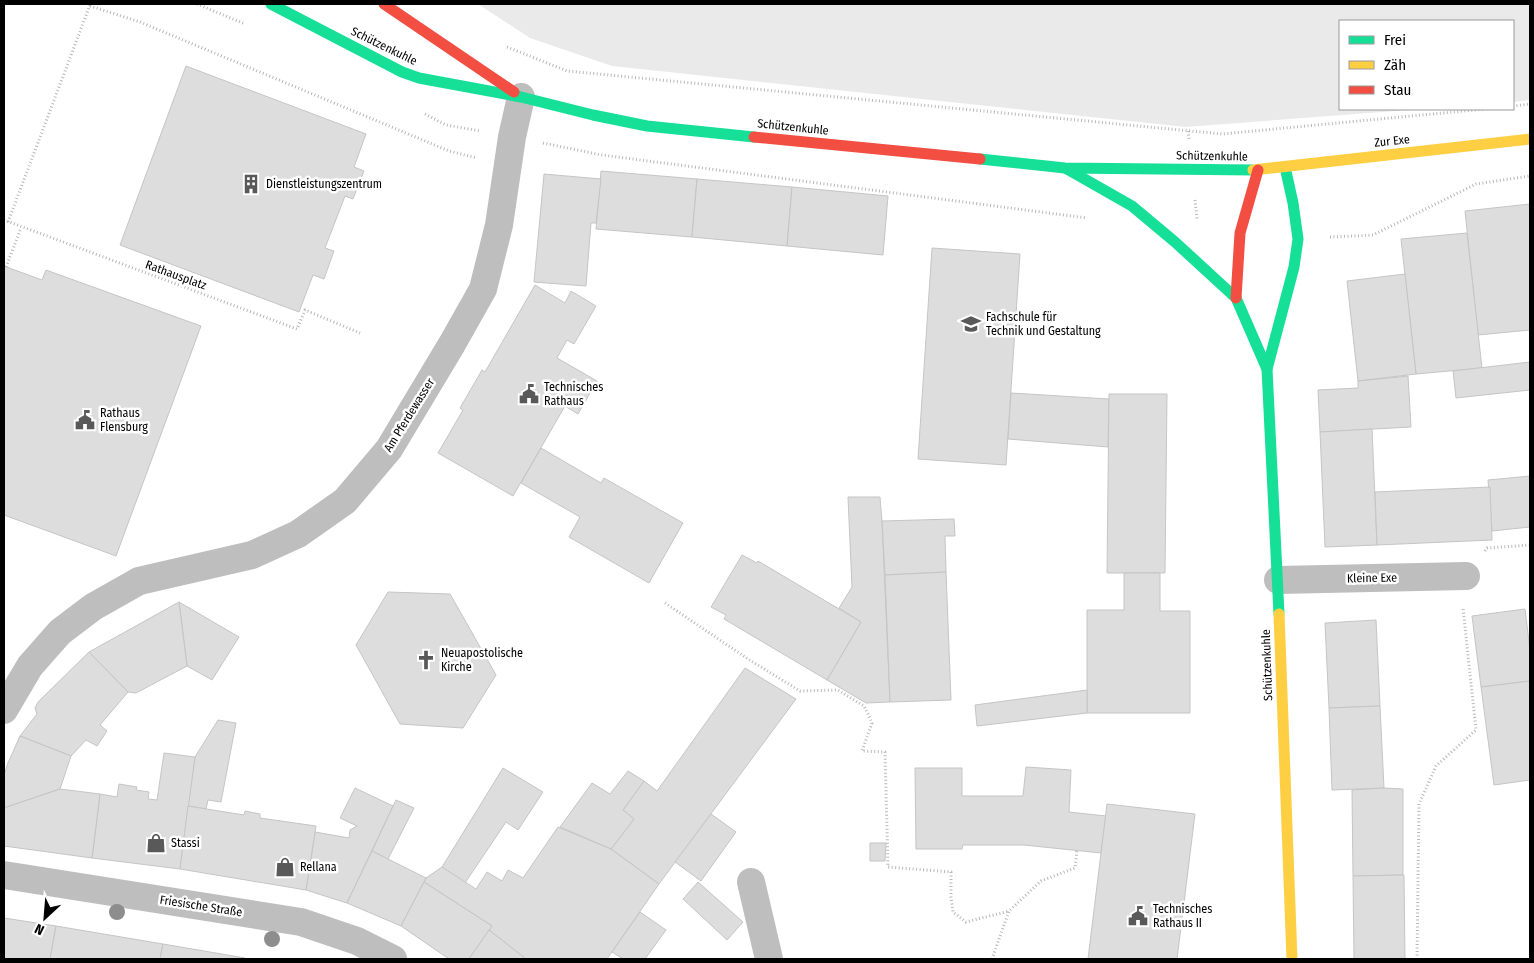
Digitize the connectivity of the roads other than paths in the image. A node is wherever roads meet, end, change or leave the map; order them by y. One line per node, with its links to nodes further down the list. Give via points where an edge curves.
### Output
1 (270, 4): 3 (main road, Schützenkuhle, via 402,72 442,84)
2 (384, 4): 3 (main road, Schützenkuhle)
3 (521, 97): 6 (main road, Schützenkuhle, via 647,126); 12 (street, Am Pferdewasser, via 499,225 483,289 389,449 345,501 298,534 252,555 139,581 93,607 60,632 30,666)
4 (1530, 139): 5 (main road, Zur Exe)
5 (1284, 167): 7 (main road, Zur Exe); 9 (main road, Schützenkuhle, via 1298,239 1294,267)
6 (1065, 168): 7 (main road, Schützenkuhle); 8 (main road, Schützenkuhle, via 1132,206)
7 (1258, 170): 8 (main road, Schützenkuhle, via 1240,233)
8 (1236, 298): 9 (main road, Schützenkuhle)
9 (1267, 369): 11 (main road, Schützenkuhle)
10 (1466, 576): 11 (street, Kleine Exe)
11 (1278, 580): 17 (main road, Schützenkuhle)
12 (4, 710)
13 (4, 875): 15 (street, Friesische Straße, via 301,922 357,941)
14 (751, 882): 16 (street)
15 (392, 959)
16 (769, 959)
17 (1292, 959)

